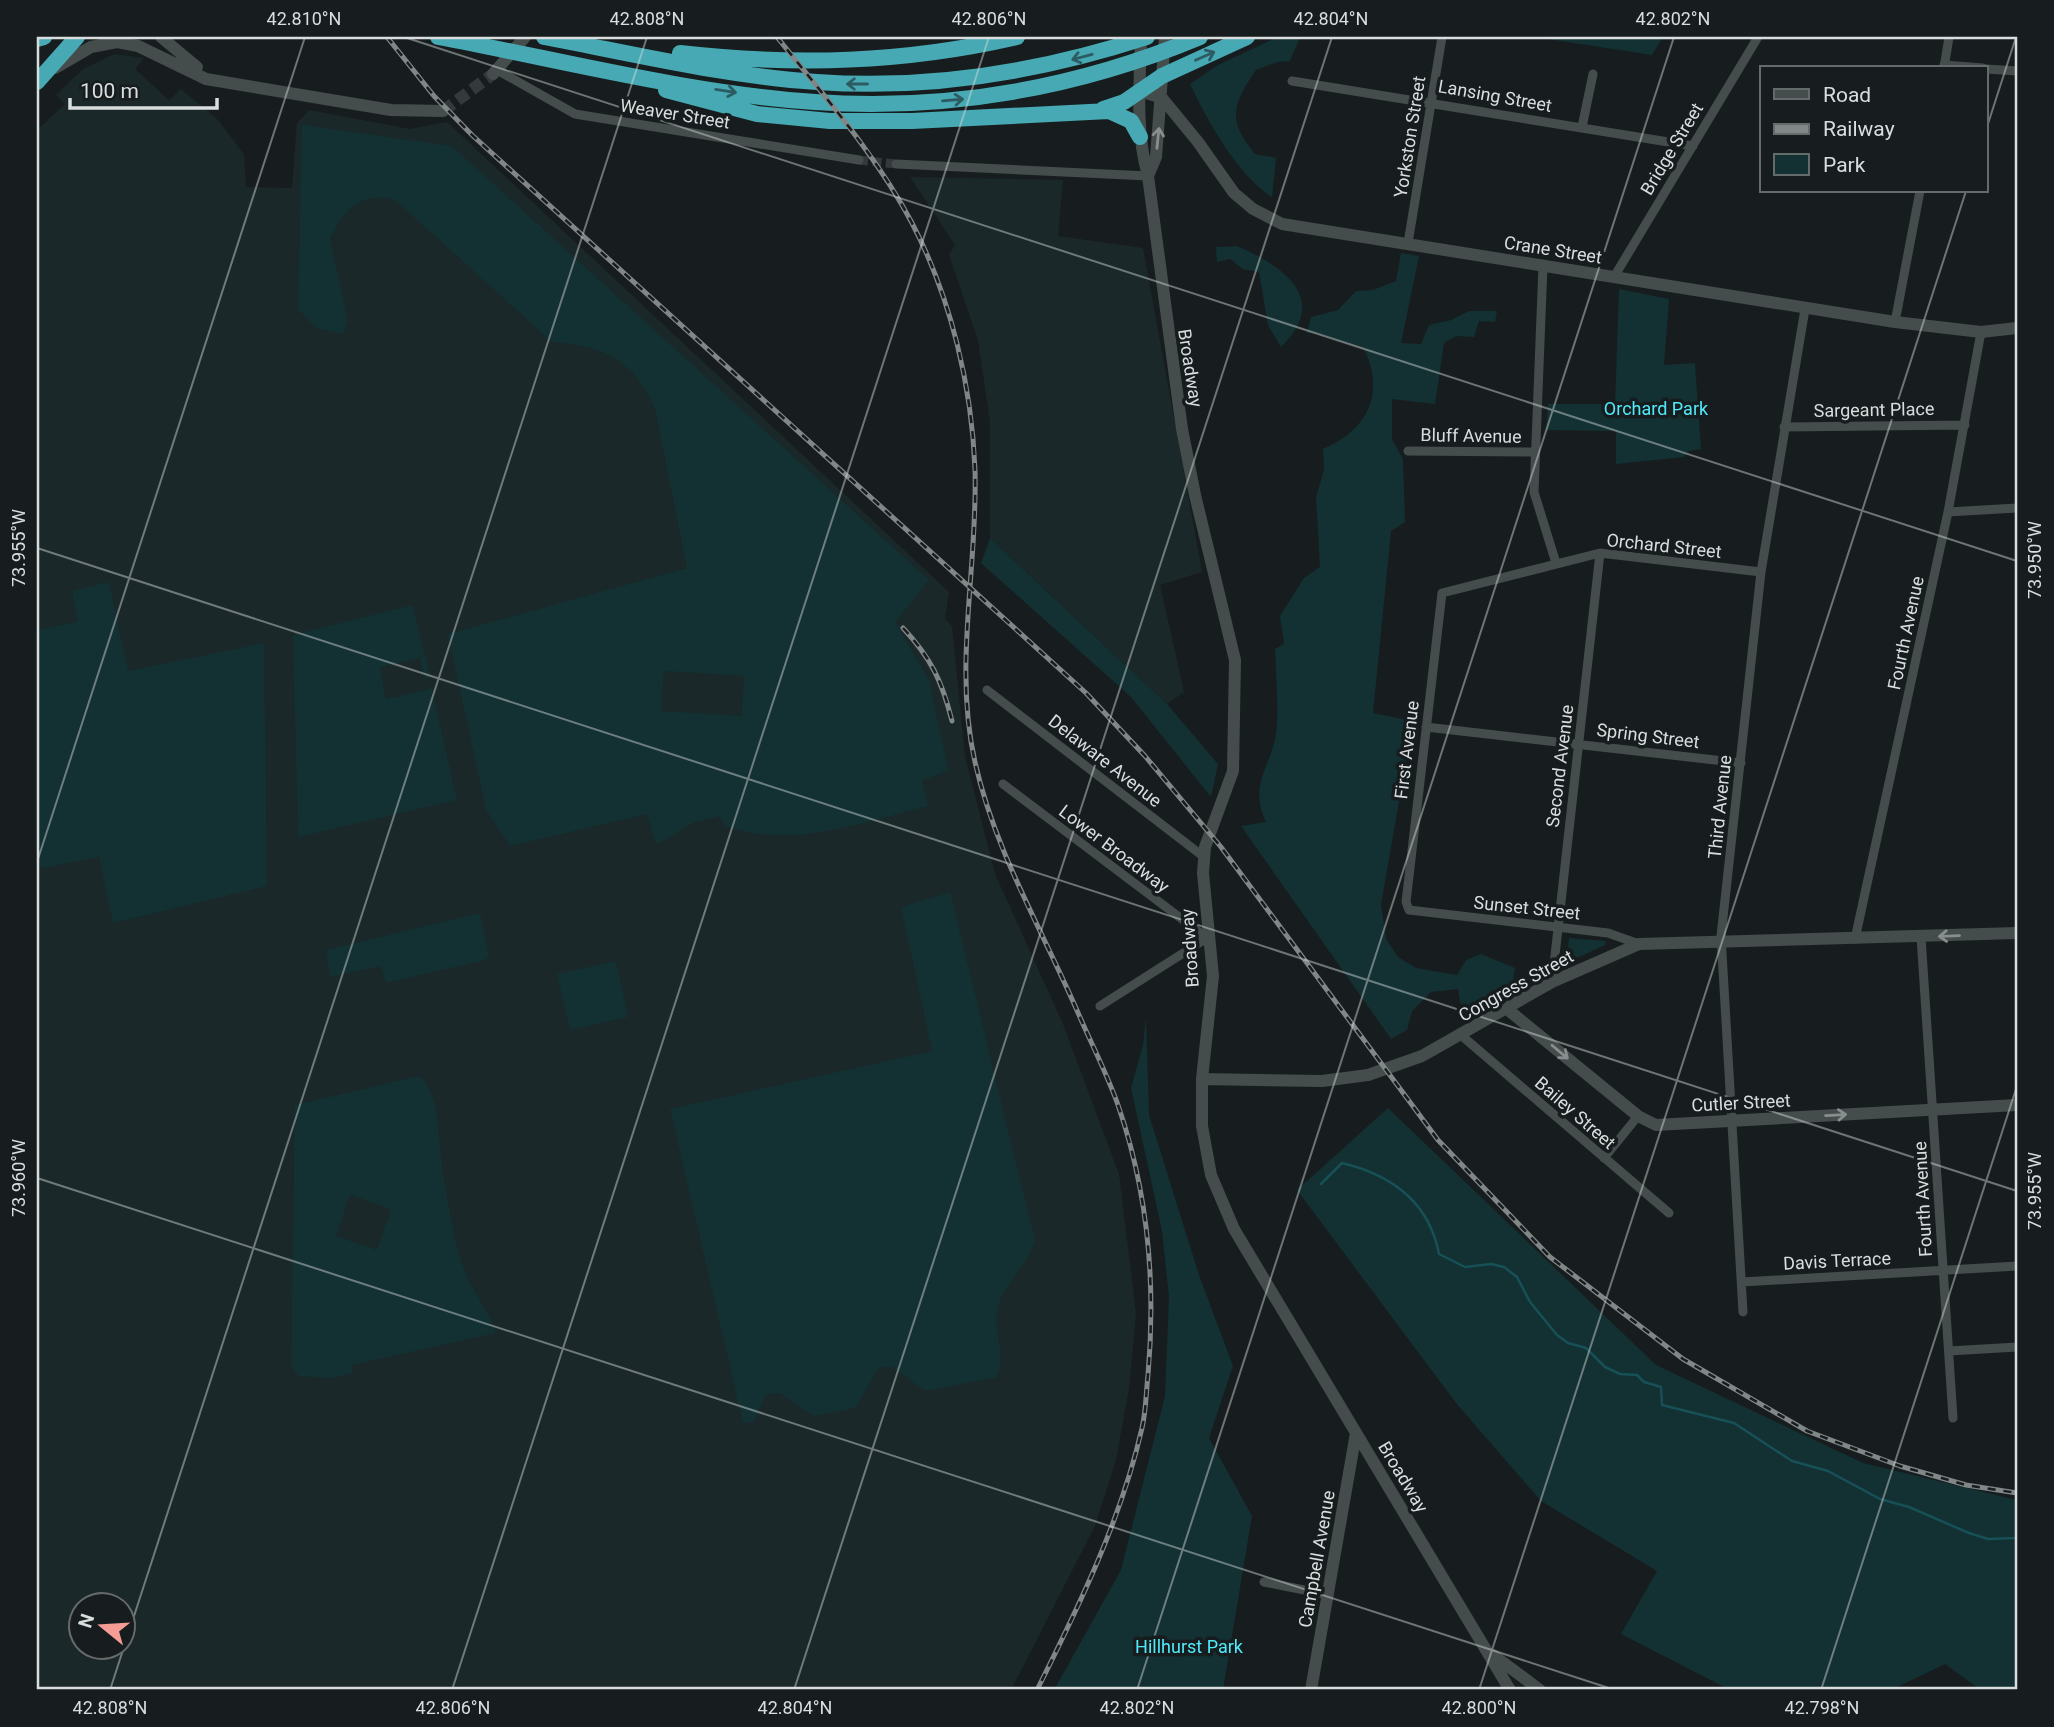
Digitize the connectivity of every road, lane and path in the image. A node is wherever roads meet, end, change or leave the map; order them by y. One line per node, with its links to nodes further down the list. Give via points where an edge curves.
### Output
1 (44, 37): 15 (highway)
2 (76, 37): 26 (highway)
3 (161, 37): 27 (street, via 196,67)
4 (438, 37): 18 (highway)
5 (525, 37): 22 (street)
6 (544, 37): 16 (highway)
7 (1017, 37): 16 (highway, via 907,57 818,63 737,60)
8 (1141, 37): 28 (street, Broadway)
9 (1147, 37): 16 (highway, one-way to 16, via 1018,71 879,84 762,77)
10 (1200, 37): 17 (highway)
11 (1247, 37): 24 (highway, one-way to 11)
12 (1442, 37): 30 (street, Yorkston Street)
13 (1758, 37): 35 (street, Bridge Street)
14 (1949, 37): 19 (street)
15 (37, 39)
16 (566, 41)
17 (1170, 42): 18 (highway, one-way to 17, via 759,97 888,104 1022,91 1099,73); 24 (street, Broadway)
18 (562, 61): 32 (highway, via 730,108 785,118 863,122)
19 (1944, 66)
20 (1988, 68): 21 (street)
21 (2017, 71)
22 (495, 72): 36 (street, Weaver Street, via 575,114)
23 (1593, 74): 33 (street)
24 (1163, 76): 28 (highway); 29 (street, Broadway)
25 (1292, 81): 30 (street, Lansing Street)
26 (37, 83): 27 (street, via 78,54 104,43 127,43 206,79)
27 (271, 89): 31 (street, via 391,110)
28 (1140, 91): 29 (street); 32 (highway, via 1124,102); 34 (street, Broadway)
29 (1161, 98): 38 (street, Broadway, one-way to 29, via 1156,157); 40 (street, Crane Street, via 1234,193 1253,209 1282,223)
30 (1431, 101): 33 (street, Lansing Street); 40 (street, Yorkston Street)
31 (443, 111)
32 (1094, 111): 34 (highway, via 1125,116)
33 (1582, 127): 35 (street, Lansing Street)
34 (1140, 137): 38 (street, Broadway)
35 (1693, 146): 42 (street, Bridge Street)
36 (859, 160)
37 (896, 164): 38 (street)
38 (1148, 176): 62 (street, Broadway, via 1182,429 1236,660 1233,771)
39 (1920, 192): 44 (street)
40 (1408, 243): 41 (street, Crane Street)
41 (1543, 266): 42 (street, Crane Street); 50 (street)
42 (1614, 277): 43 (street, Crane Street)
43 (1805, 309): 44 (street, Crane Street); 48 (street, Third Avenue)
44 (1895, 322): 46 (street, Crane Street)
45 (2017, 328): 46 (street, Crane Street)
46 (1981, 332): 47 (street, Fourth Avenue)
47 (1965, 425): 48 (street, Sargeant Place); 52 (street, Fourth Avenue)
48 (1784, 427): 55 (street, Third Avenue)
49 (1408, 451): 50 (street, Bluff Avenue)
50 (1534, 453): 54 (street, via 1534,492)
51 (2017, 508): 52 (street)
52 (1948, 512): 68 (street, Fourth Avenue)
53 (1600, 553): 54 (street, Orchard Street); 55 (street, Orchard Street); 59 (street, Second Avenue)
54 (1556, 563): 56 (street, Orchard Street)
55 (1761, 572): 60 (street, Third Avenue)
56 (1441, 593): 58 (street, First Avenue)
57 (987, 690): 62 (street, Delaware Avenue)
58 (1426, 727): 59 (street, Spring Street); 63 (street, First Avenue, via 1406,902)
59 (1579, 744): 60 (street, Spring Street); 64 (street, Second Avenue)
60 (1741, 763): 70 (street, Third Avenue)
61 (1003, 784): 67 (street, Lower Broadway)
62 (1204, 858): 67 (street, Broadway)
63 (1409, 910): 64 (street, Sunset Street)
64 (1558, 927): 69 (street, Sunset Street, via 1608,933); 71 (street, Second Avenue)
65 (2017, 933): 66 (street, Congress Street, one-way to 66)
66 (1921, 937): 68 (street, Congress Street); 77 (street, Fourth Avenue)
67 (1207, 938): 72 (street); 75 (street, Broadway, via 1213,976)
68 (1856, 939): 70 (street, Congress Street)
69 (1639, 944): 70 (street, Congress Street); 71 (street, Congress Street)
70 (1721, 944): 79 (street, Third Avenue)
71 (1552, 982): 73 (street, Congress Street)
72 (1100, 1006)
73 (1507, 1009): 74 (street, Congress Street); 78 (street, Cutler Street, one-way to 78)
74 (1462, 1036): 75 (street, Congress Street, via 1422,1056 1348,1079); 80 (street, Bailey Street)
75 (1202, 1079): 89 (street, Broadway, via 1206,1155 1234,1229)
76 (2017, 1105): 77 (street, Cutler Street)
77 (1934, 1110): 79 (street, Cutler Street, one-way to 77); 83 (street, Fourth Avenue)
78 (1638, 1116): 79 (street, Cutler Street, via 1656,1125); 80 (street)
79 (1731, 1121): 84 (street, Third Avenue)
80 (1604, 1158): 81 (street, Bailey Street)
81 (1669, 1213)
82 (2017, 1266): 83 (street, Davis Terrace)
83 (1942, 1271): 84 (street, Davis Terrace); 87 (street, Fourth Avenue)
84 (1742, 1282): 85 (street, Third Avenue)
85 (1743, 1312)
86 (2017, 1347): 87 (street)
87 (1949, 1351): 88 (street, Fourth Avenue)
88 (1953, 1418)
89 (1356, 1433): 91 (street, Campbell Avenue); 92 (street, Broadway)
90 (1264, 1582): 91 (street)
91 (1329, 1595): 93 (street, Campbell Avenue)
92 (1487, 1651): 94 (street, Broadway); 95 (street)
93 (1311, 1690)
94 (1510, 1690)
95 (1540, 1690)

